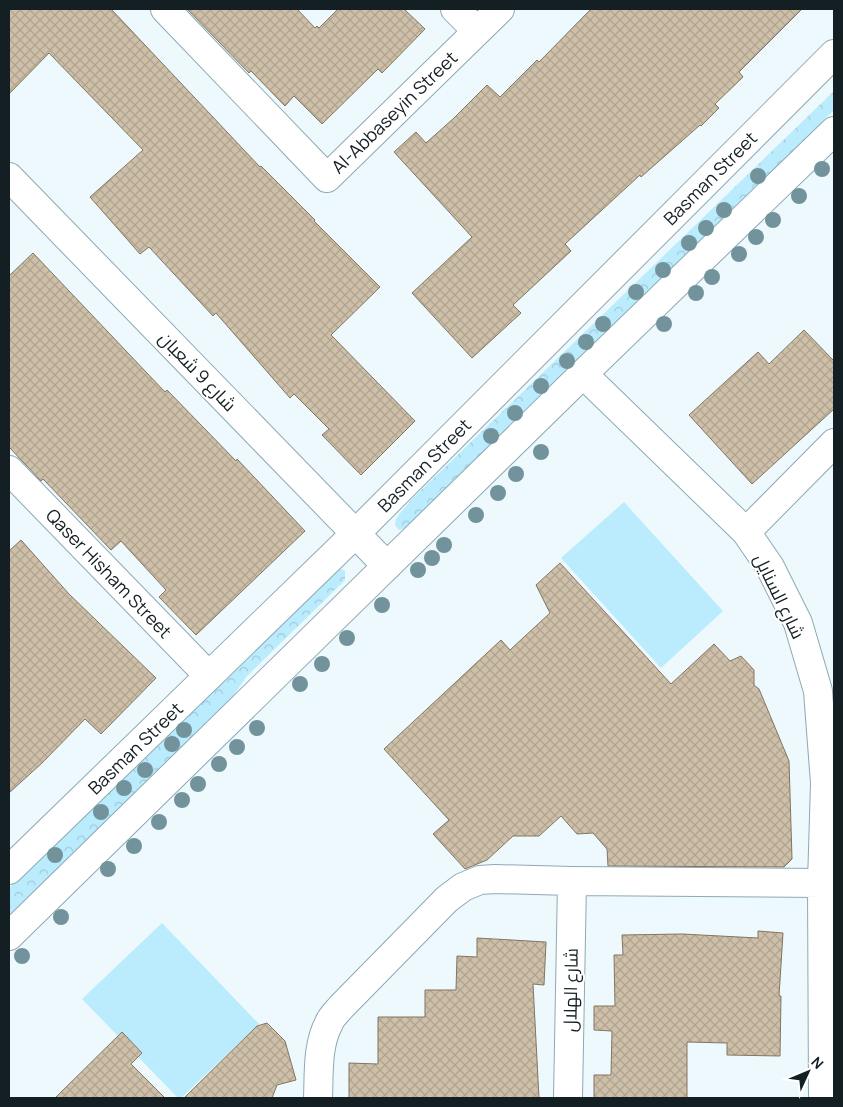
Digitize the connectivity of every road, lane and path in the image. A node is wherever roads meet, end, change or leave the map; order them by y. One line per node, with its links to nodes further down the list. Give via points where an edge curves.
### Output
1 (166, 9): 4 (street, Al-Abbaseyin Street, via 327,178)
2 (455, 9): 4 (street)
3 (500, 9): 4 (street, Al-Abbaseyin Street)
4 (477, 31)
5 (834, 54): 12 (street, Basman Street)
6 (834, 131): 8 (street)
7 (9, 177): 12 (street, شارع 9 شعبان)
8 (583, 374): 11 (street, شارع السنايل); 13 (street)
9 (834, 443): 11 (street)
10 (11, 476): 14 (street, Qaser Hisham Street)
11 (746, 532): 17 (street, شارع السنايل, via 770,567 798,623 818,691 824,783)
12 (355, 534): 13 (street, شارع 9 شعبان); 14 (street, Basman Street)
13 (387, 566): 18 (street)
14 (209, 676): 15 (street, Basman Street)
15 (9, 870)
16 (572, 882): 17 (street); 20 (street, via 480,880 447,899 329,1021 319,1062); 21 (street, شارع الهلال)
17 (822, 883): 19 (street, شارع السنايل)
18 (9, 936)
19 (829, 1022): 22 (street, شارع السنايل)
20 (318, 1098)
21 (568, 1098)
22 (823, 1098)

